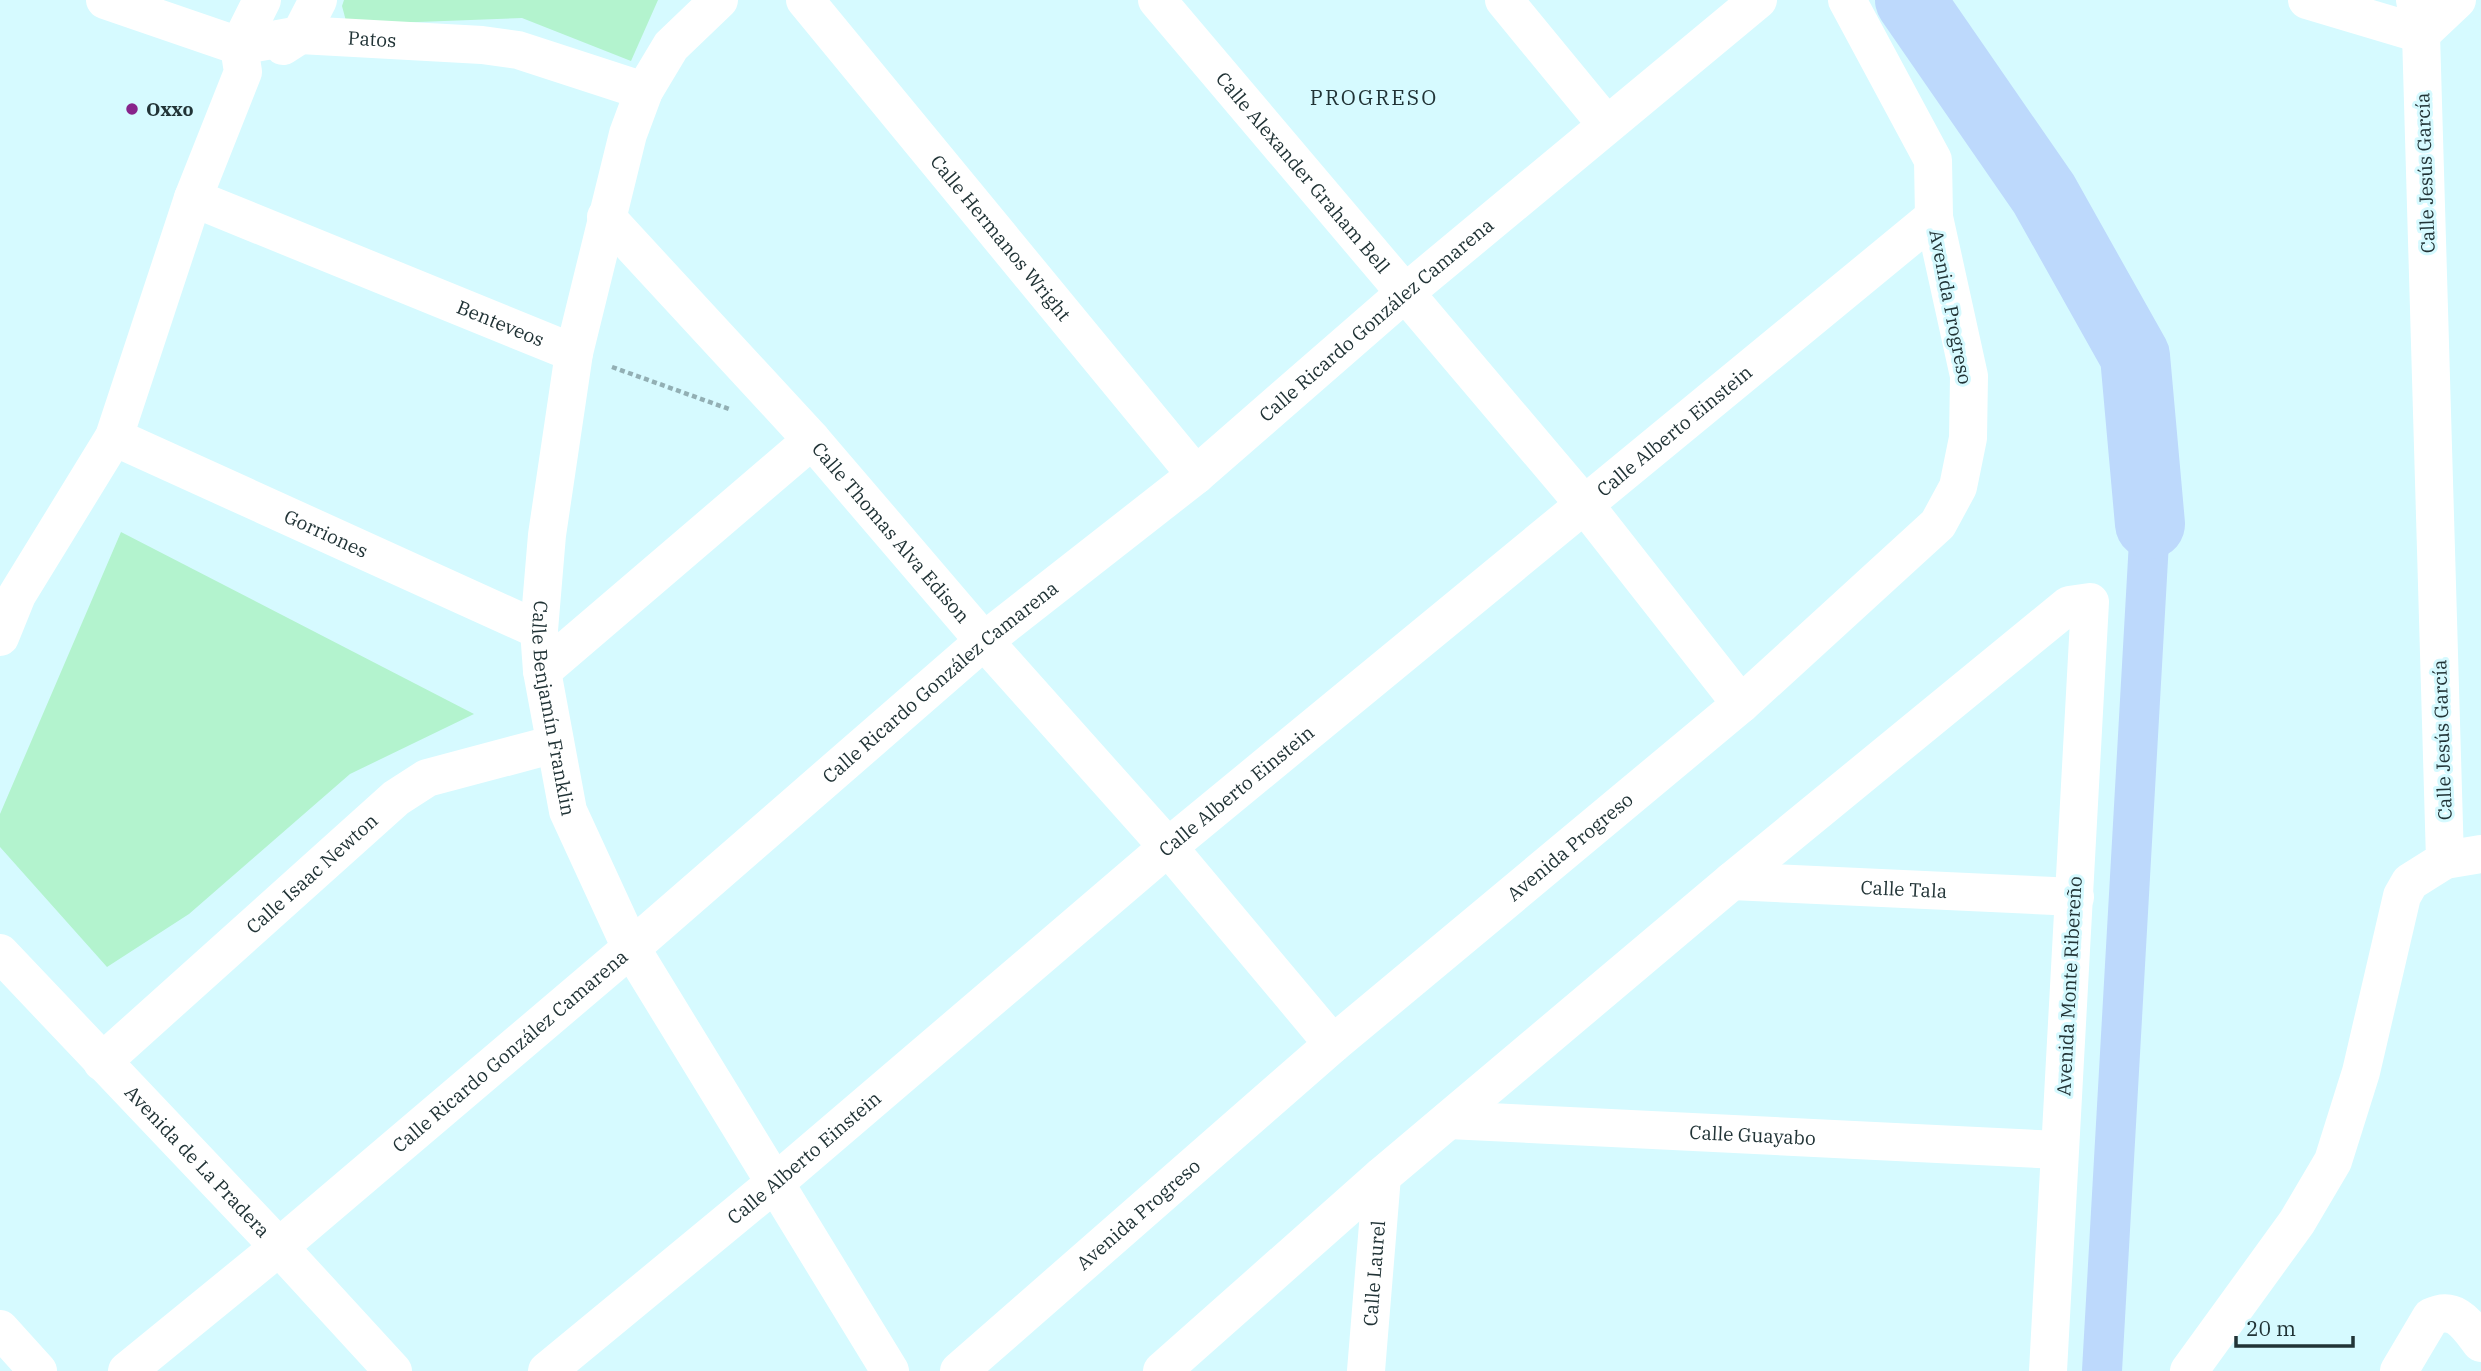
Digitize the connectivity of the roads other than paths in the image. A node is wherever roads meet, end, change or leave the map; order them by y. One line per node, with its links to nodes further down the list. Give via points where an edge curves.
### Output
1 (105, 0): 14 (street)
2 (262, 0): 14 (street)
3 (318, 0): 13 (street)
4 (719, 0): 15 (street, Calle Benjamín Franklin, via 671,46)
5 (805, 0): 24 (street, Calle Hermanos Wright)
6 (1157, 0): 20 (street, Calle Alexander Graham Bell)
7 (1504, 0): 16 (street)
8 (1758, 0): 16 (street, Calle Ricardo González Camarena)
9 (1847, 0): 19 (street, Avenida Progreso, via 1933,160)
10 (2307, 0): 12 (street)
11 (2457, 0): 12 (street)
12 (2418, 17): 34 (street, Calle Jesús García)
13 (300, 35): 14 (street); 15 (street, Patos, via 518,50)
14 (241, 59): 17 (street)
15 (644, 91): 18 (street, Calle Benjamín Franklin)
16 (1606, 124): 20 (street, Calle Ricardo González Camarena)
17 (193, 198): 21 (street, Benteveos); 22 (street)
18 (606, 217): 21 (street, Calle Benjamín Franklin); 23 (street, Calle Thomas Alva Edison)
19 (1934, 217): 25 (street, Calle Alberto Einstein); 31 (street, Avenida Progreso, via 1969,376 1968,438 1958,487 1938,524)
20 (1405, 293): 24 (street, Calle Ricardo González Camarena); 25 (street, Calle Alexander Graham Bell)
21 (574, 353): 27 (street, Calle Benjamín Franklin, via 547,535)
22 (114, 438): 26 (street); 27 (street, Gorriones)
23 (811, 440): 29 (street, Calle Thomas Alva Edison); 30 (street)
24 (1196, 475): 29 (street, Calle Ricardo González Camarena)
25 (1584, 504): 31 (street, Calle Alexander Graham Bell); 33 (street, Calle Alberto Einstein)
26 (9, 591): 28 (street)
27 (539, 630): 30 (street, Calle Benjamín Franklin)
28 (0, 637)
29 (984, 641): 33 (street, Calle Thomas Alva Edison); 37 (street, Calle Ricardo González Camarena)
30 (542, 671): 32 (street, Calle Benjamín Franklin)
31 (1741, 704): 39 (street, Avenida Progreso)
32 (555, 744): 37 (street, Calle Benjamín Franklin, via 568,811); 40 (street, Calle Isaac Newton, via 427,778 396,798)
33 (1168, 847): 39 (street, Calle Thomas Alva Edison); 44 (street, Calle Alberto Einstein)
34 (2463, 857): 57 (street, Calle Jesús García, via 2410,882 2402,896 2361,1073 2333,1161 2297,1222)
35 (1732, 881): 36 (street, Calle Tala); 36 (street, Avenida Monte Ribereño, via 2069,605 2090,602); 41 (street)
36 (2075, 897): 42 (street, Avenida Monte Ribereño)
37 (631, 948): 44 (street, Calle Benjamín Franklin); 45 (street, Calle Ricardo González Camarena)
38 (0, 953): 40 (street, Avenida de La Pradera)
39 (1333, 1044): 53 (street, Avenida Progreso)
40 (102, 1062): 45 (street, Avenida de La Pradera)
41 (1449, 1120): 42 (street, Calle Guayabo); 43 (street)
42 (2059, 1150): 56 (street, Avenida Monte Ribereño)
43 (1382, 1176): 54 (street); 55 (street, Calle Laurel)
44 (776, 1182): 51 (street, Calle Alberto Einstein); 52 (street, Calle Benjamín Franklin)
45 (279, 1247): 49 (street, Calle Ricardo González Camarena); 50 (street, Avenida de La Pradera)
46 (0, 1329): 48 (street)
47 (2481, 1343): 58 (street, via 2461,1318 2451,1312 2439,1313 2431,1317)
48 (38, 1371)
49 (127, 1371)
50 (393, 1371)
51 (547, 1371)
52 (890, 1371)
53 (959, 1371)
54 (1162, 1371)
55 (1366, 1371)
56 (2048, 1371)
57 (2189, 1371)
58 (2399, 1371)

